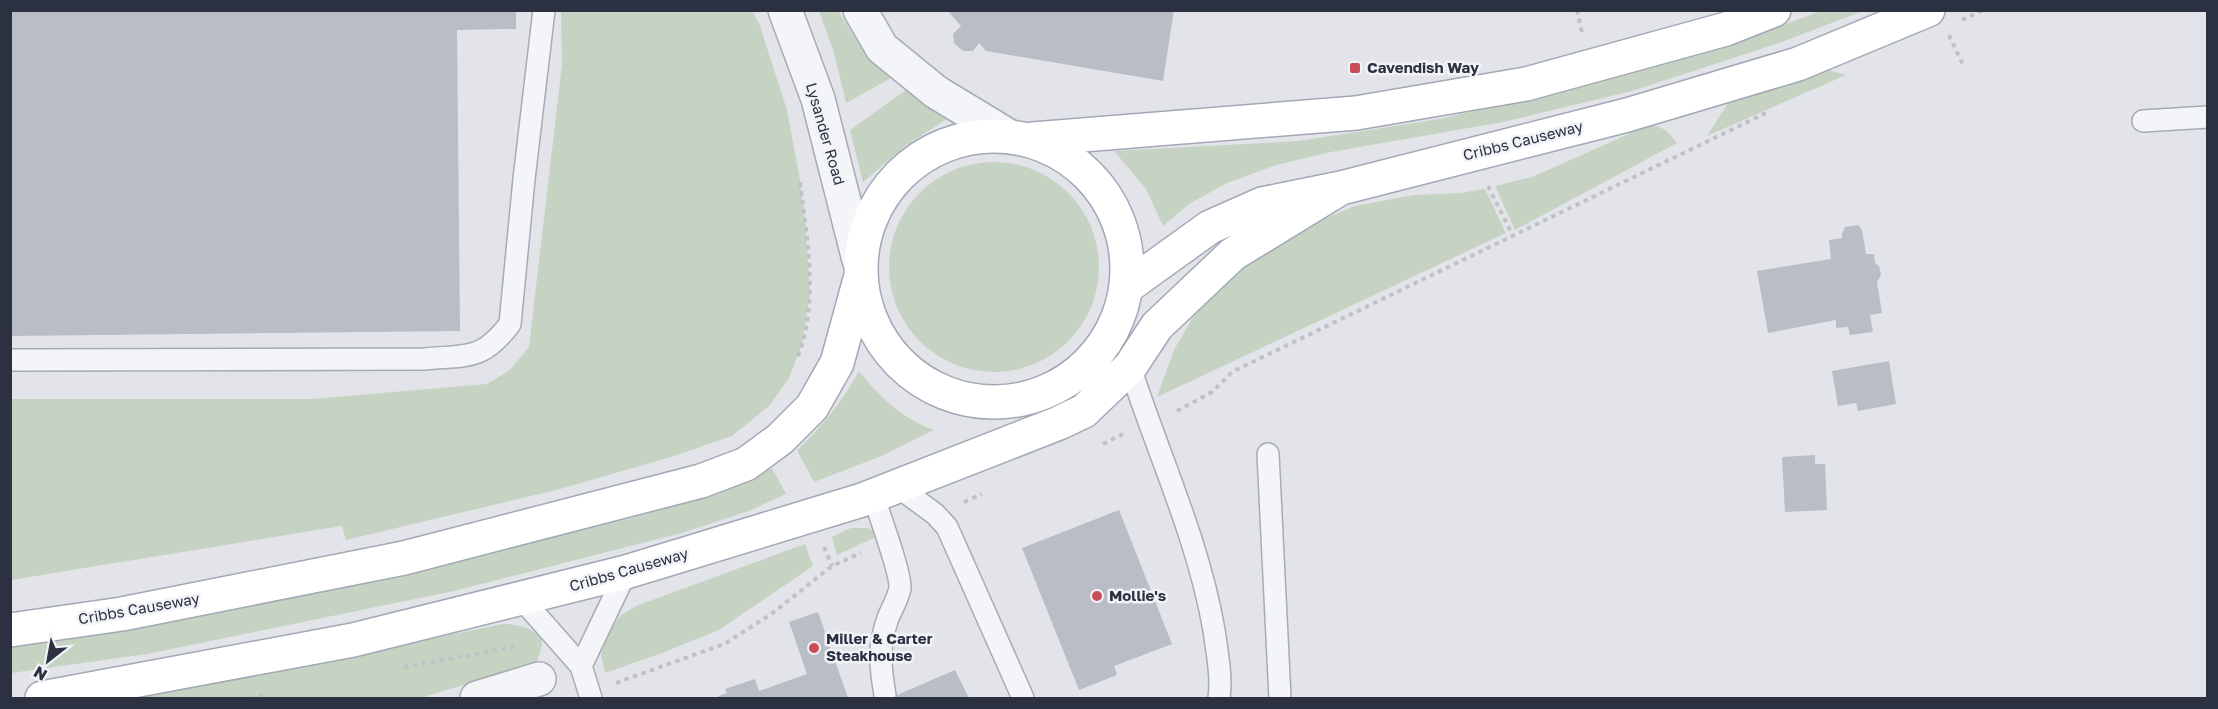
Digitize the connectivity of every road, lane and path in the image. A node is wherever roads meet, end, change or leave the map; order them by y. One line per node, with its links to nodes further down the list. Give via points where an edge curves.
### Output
1 (544, 10): 19 (lane, via 510,324 498,341 481,353 425,359)
2 (785, 10): 17 (street, Lysander Road, via 818,99)
3 (860, 10): 12 (street, via 882,48 936,92)
4 (1577, 10): 8 (path)
5 (1774, 10): 12 (main road, via 1726,28 1526,84 1356,113)
6 (1983, 10): 7 (path)
7 (1942, 17): 13 (main road, Cribbs Causeway, via 1627,115)
8 (1580, 28)
9 (1772, 110): 16 (path)
10 (2208, 117): 11 (lane)
11 (2143, 121)
12 (1019, 137): 17 (main road, Cribbs Causeway, via 949,142 912,162 874,208); 18 (main road, via 1071,159 1107,195 1128,252)
13 (1472, 154): 15 (main road, Cribbs Causeway); 16 (path)
14 (800, 180): 20 (path, via 810,294)
15 (1341, 188): 18 (main road, Cribbs Causeway, via 1262,204 1210,227); 21 (main road, Cribbs Causeway, via 1233,254 1157,326)
16 (1513, 236): 22 (path, via 1232,372 1212,392)
17 (860, 270): 18 (main road, via 880,340 908,372 963,400 999,404 1044,394 1077,376 1104,347); 31 (main road, Cribbs Causeway, via 837,363 812,407 780,439 746,464 702,481 404,558 122,614)
18 (1125, 298): 21 (main road)
19 (10, 360)
20 (796, 361)
21 (1130, 367): 22 (lane); 25 (main road, Cribbs Causeway, via 1084,411)
22 (1148, 422): 23 (path); 43 (lane, via 1187,523 1208,597)
23 (1101, 445)
24 (1268, 454): 44 (lane)
25 (885, 491): 27 (lane); 28 (lane); 29 (main road, Cribbs Causeway)
26 (990, 491): 27 (path)
27 (935, 514): 42 (lane, via 947,527)
28 (887, 541): 37 (lane, via 900,588 880,648); 38 (path, via 832,566 770,615 724,644)
29 (626, 573): 30 (main road, Cribbs Causeway); 33 (lane)
30 (521, 598): 33 (lane); 39 (main road, Cribbs Causeway, via 353,640)
31 (10, 630)
32 (524, 645): 34 (path)
33 (580, 666): 38 (lane)
34 (401, 667)
35 (539, 679): 41 (street)
36 (271, 694): 40 (path)
37 (885, 695)
38 (590, 696)
39 (42, 699)
40 (250, 699)
41 (477, 699)
42 (1023, 699)
43 (1219, 699)
44 (1280, 699)

